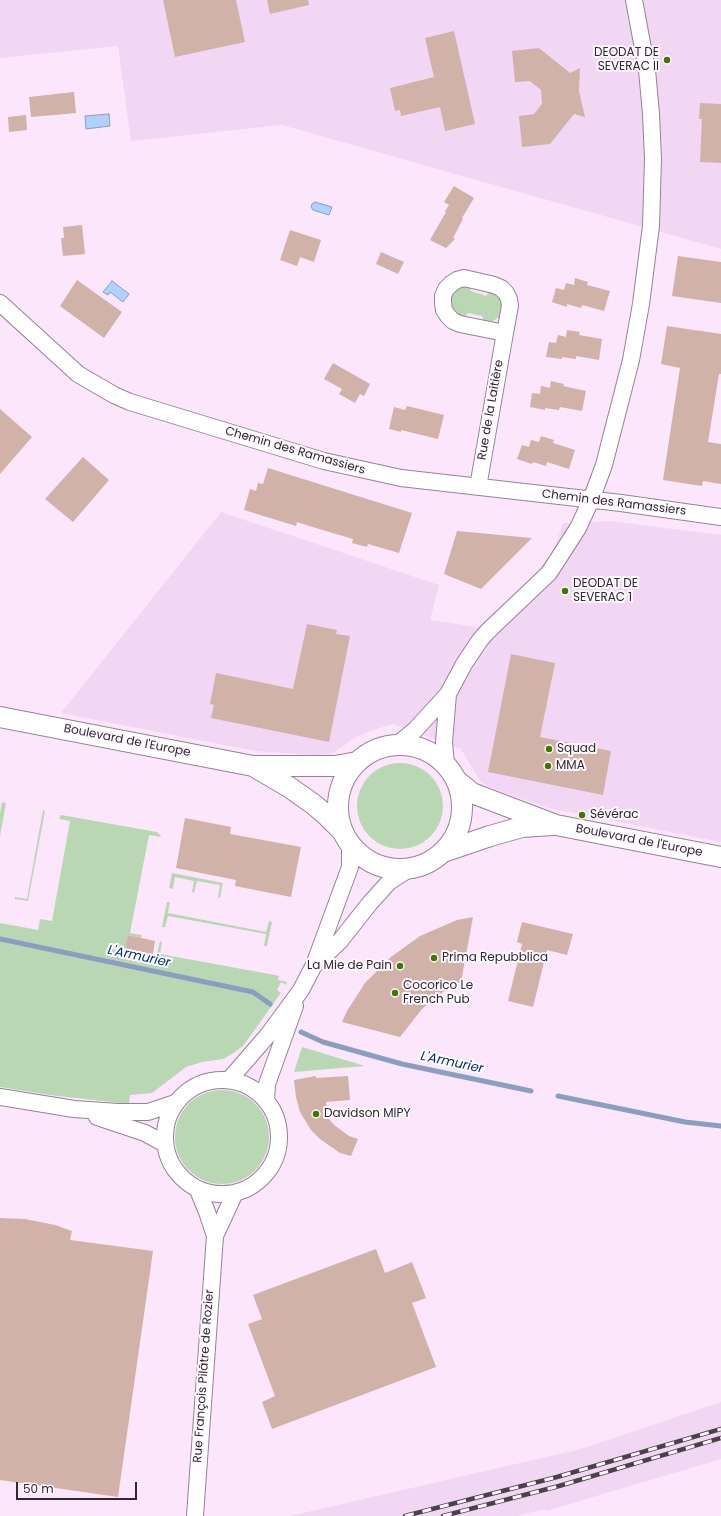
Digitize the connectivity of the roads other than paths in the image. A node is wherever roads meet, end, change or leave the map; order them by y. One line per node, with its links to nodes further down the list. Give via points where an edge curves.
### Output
1 (634, 0): 5 (street, via 652,114 651,226 631,360 604,465)
2 (0, 303): 4 (street, Chemin des Ramassiers, via 78,374 130,402 324,462 400,478)
3 (505, 333): 4 (street, Rue de la Laitière)
4 (478, 487): 5 (street, Chemin des Ramassiers)
5 (591, 500): 6 (street, Chemin des Ramassiers); 7 (street, via 578,528 549,573 480,640)
6 (721, 517)
7 (448, 694): 9 (street, via 415,730); 12 (street, via 444,742)
8 (0, 717): 11 (street, Boulevard de l'Europe)
9 (397, 745): 10 (street, Boulevard de l'Europe, via 382,748); 12 (street, Boulevard de l'Europe, via 419,748 438,758)
10 (357, 762): 11 (street, Boulevard de l'Europe, via 335,766); 14 (street, Boulevard de l'Europe, via 343,783 339,796 340,821)
11 (253, 766): 14 (street, Boulevard de l'Europe, via 290,787 313,804)
12 (451, 772): 13 (street, Boulevard de l'Europe, via 472,793); 15 (street, Boulevard de l'Europe, via 461,798 462,818 452,842)
13 (556, 825): 15 (street, Boulevard de l'Europe, via 522,827); 16 (street, Boulevard de l'Europe)
14 (347, 839): 17 (street, Boulevard de l'Europe, via 364,858 381,866); 18 (street, via 350,867)
15 (443, 852): 17 (street, Boulevard de l'Europe, via 433,860)
16 (721, 858)
17 (409, 869): 18 (street, via 389,882 340,941)
18 (314, 965): 19 (street)
19 (301, 990): 20 (street, via 268,1035); 22 (street, via 267,1084)
20 (229, 1080): 22 (street, via 249,1087); 23 (street, via 205,1082 193,1087)
21 (0, 1097): 24 (street)
22 (266, 1101): 27 (street, via 274,1112 278,1129 275,1159 263,1177 247,1189)
23 (175, 1103): 24 (street, via 148,1112); 25 (street, via 165,1126)
24 (74, 1109): 25 (street, via 145,1133)
25 (165, 1144): 26 (street, via 173,1168 180,1177)
26 (198, 1190): 27 (street, via 217,1194); 28 (street, Rue François Pilâtre de Rozier)
27 (235, 1193): 28 (street, Rue François Pilâtre de Rozier)
28 (215, 1236): 29 (street, Rue François Pilâtre de Rozier)
29 (195, 1516)

